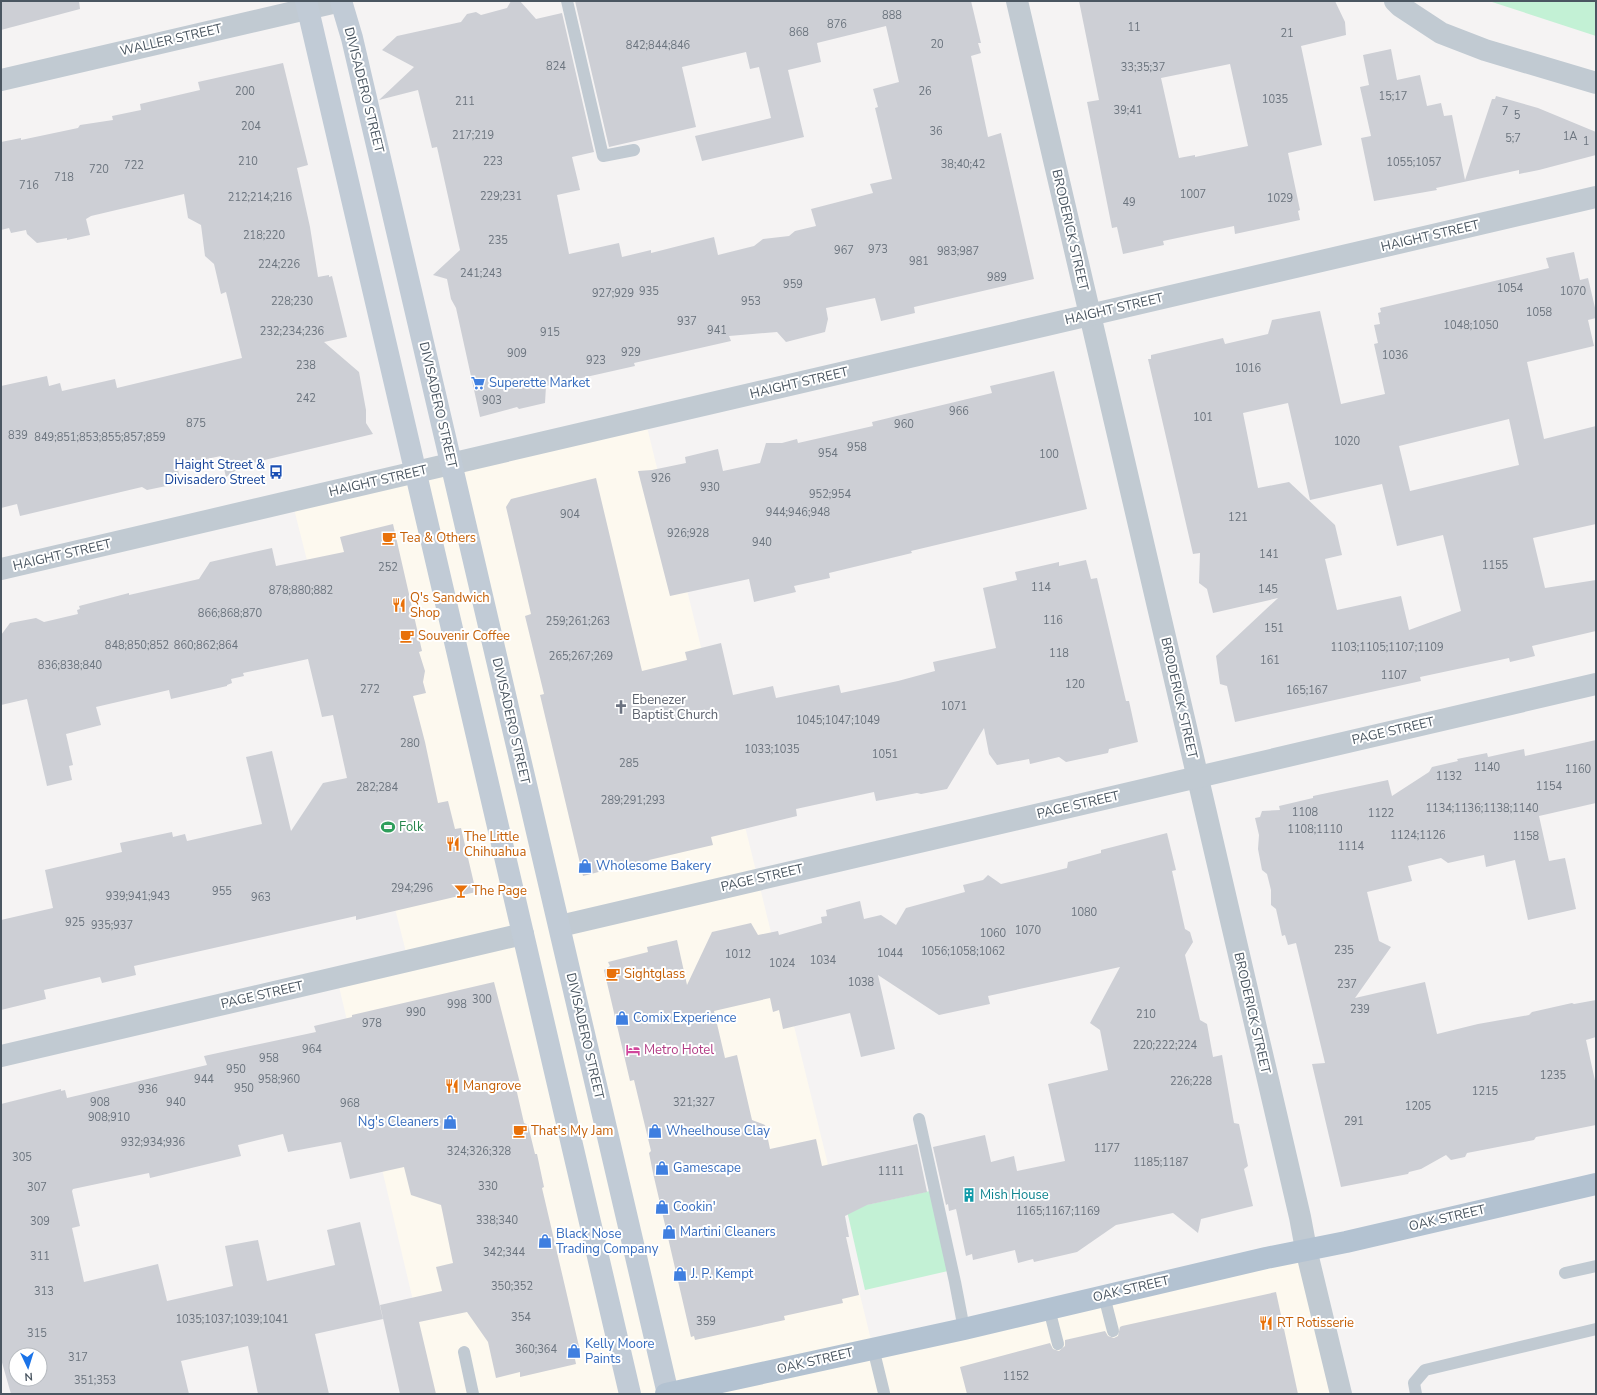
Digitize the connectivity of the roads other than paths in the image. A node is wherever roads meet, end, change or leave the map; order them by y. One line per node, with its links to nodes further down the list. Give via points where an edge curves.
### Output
1 (341, 1): 5 (street, WALLER STREET); 11 (main road, DIVISADERO STREET, via 352,38)
2 (567, 1): 8 (lane, via 603,156)
3 (1017, 1): 10 (street, BRODERICK STREET)
4 (1395, 1): 7 (street, via 1442,33 1485,50)
5 (306, 5): 6 (street, WALLER STREET); 12 (main road)
6 (1, 80)
7 (1596, 83)
8 (634, 150)
9 (1596, 197): 10 (street, HAIGHT STREET)
10 (1090, 315): 11 (street, HAIGHT STREET); 15 (street, BRODERICK STREET)
11 (452, 464): 12 (street, HAIGHT STREET); 16 (main road, DIVISADERO STREET)
12 (416, 472): 13 (street, HAIGHT STREET); 17 (main road)
13 (1, 569)
14 (1596, 684): 15 (street, PAGE STREET)
15 (1198, 777): 16 (street, PAGE STREET); 21 (street, BRODERICK STREET)
16 (560, 926): 35 (main road, DIVISADERO STREET)
17 (523, 934): 18 (street, PAGE STREET); 34 (main road)
18 (1, 1056)
19 (919, 1119): 26 (lane)
20 (1596, 1184): 21 (main road, OAK STREET)
21 (1306, 1249): 24 (main road, OAK STREET); 36 (street, BRODERICK STREET)
22 (1596, 1266): 23 (lane)
23 (1565, 1273)
24 (1104, 1296): 25 (main road, OAK STREET); 28 (lane)
25 (1048, 1309): 26 (main road, OAK STREET); 29 (lane)
26 (964, 1329): 30 (main road, OAK STREET)
27 (1596, 1329): 37 (lane, via 1426,1370 1414,1383)
28 (1113, 1331)
29 (1058, 1344)
30 (873, 1348): 32 (lane); 35 (main road, OAK STREET)
31 (464, 1352): 33 (lane)
32 (884, 1393)
33 (473, 1394)
34 (630, 1394)
35 (668, 1394)
36 (1341, 1394)
37 (1416, 1394)

